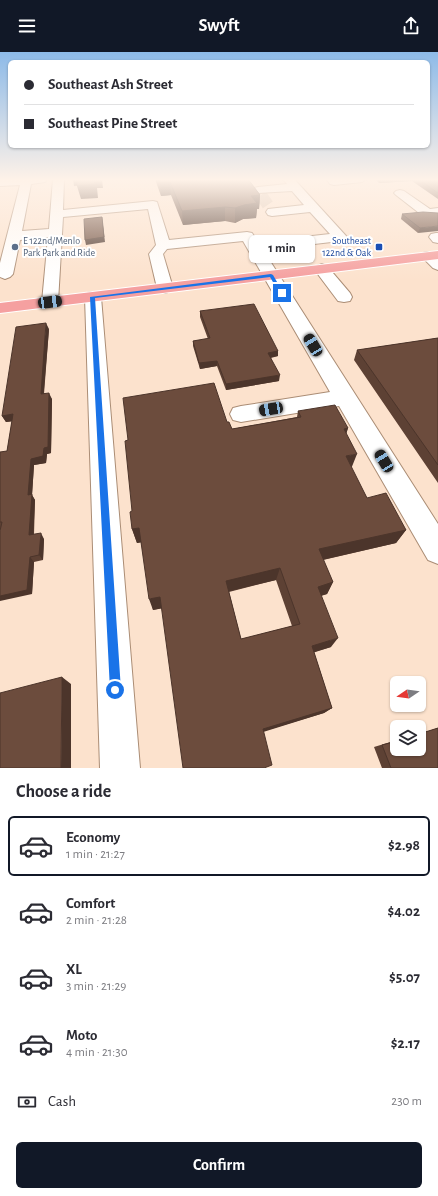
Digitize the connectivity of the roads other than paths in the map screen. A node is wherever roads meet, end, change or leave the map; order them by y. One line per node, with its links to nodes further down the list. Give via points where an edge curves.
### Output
1 (19, 212): 10 (street)
2 (74, 212): 6 (street)
3 (155, 212): 12 (street)
4 (290, 212): 11 (street, via 267,217)
5 (317, 212): 7 (street)
6 (57, 214): 9 (street)
7 (329, 224): 8 (street); 11 (street, via 340,237)
8 (313, 226)
9 (55, 232): 10 (street); 20 (street)
10 (14, 236): 15 (street)
11 (251, 241): 12 (street); 16 (street)
12 (163, 245): 17 (street, via 156,254)
13 (435, 258): 14 (main road)
14 (322, 269): 16 (main road); 19 (street)
15 (5, 274)
16 (271, 275): 17 (main road); 22 (street)
17 (165, 288): 18 (main road)
18 (93, 297): 20 (main road); 25 (street)
19 (344, 297)
20 (50, 302): 21 (main road)
21 (0, 308)
22 (345, 397): 23 (street); 24 (street)
23 (241, 414)
24 (438, 550)
25 (120, 768)

